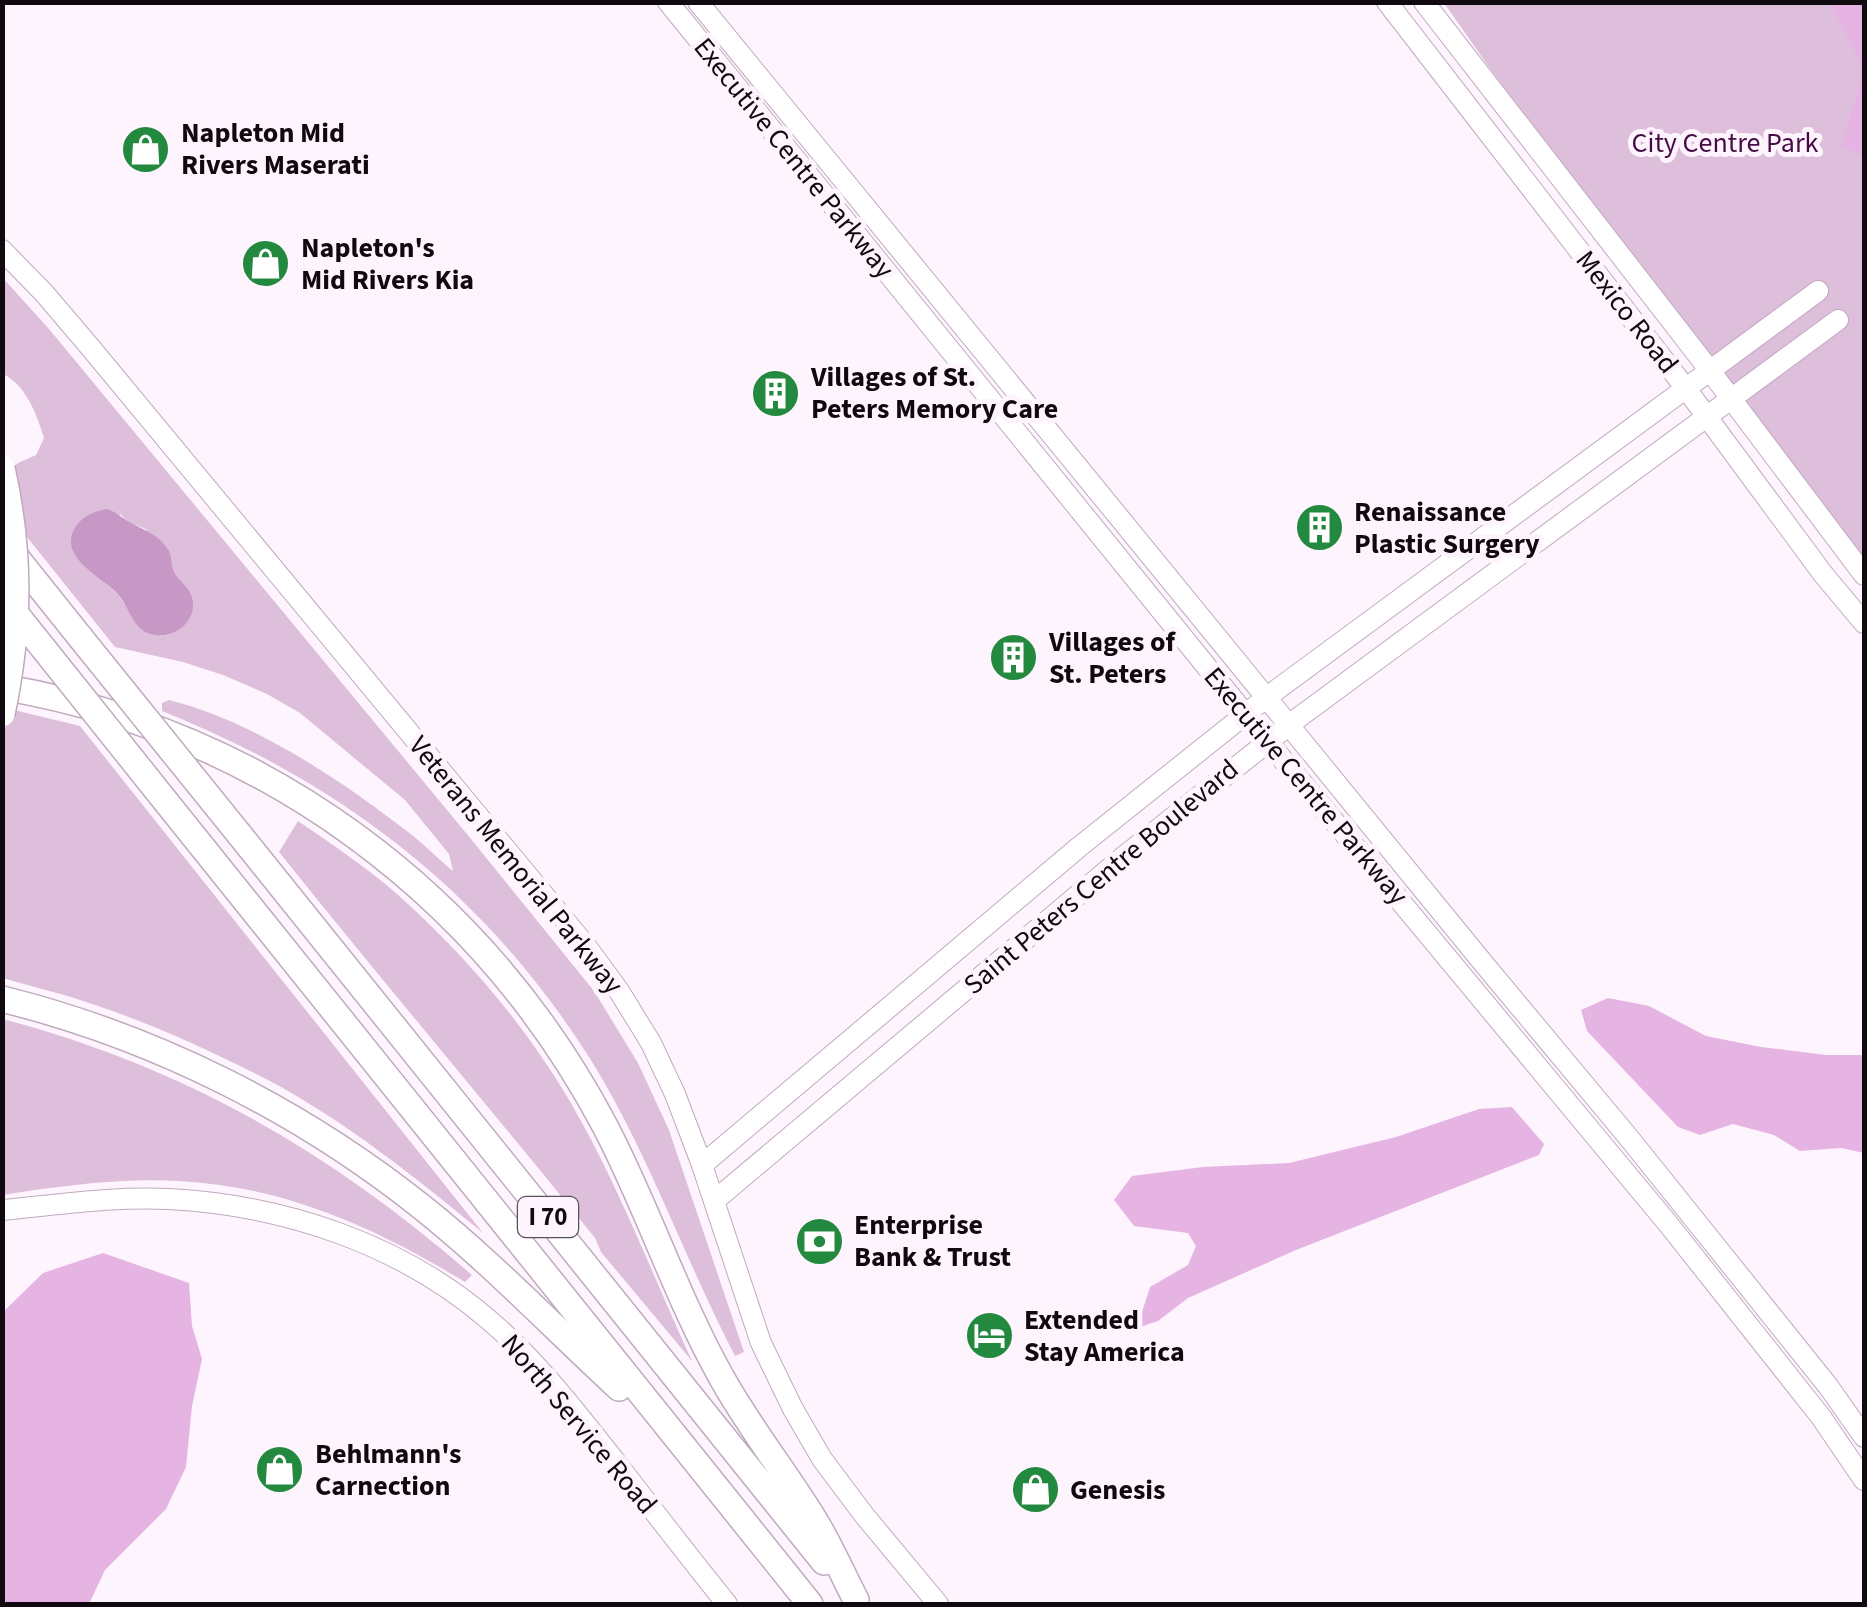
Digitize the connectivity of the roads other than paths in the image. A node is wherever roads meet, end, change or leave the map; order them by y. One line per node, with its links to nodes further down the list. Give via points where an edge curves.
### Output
1 (668, 2): 20 (street, Executive Centre Parkway)
2 (698, 2): 18 (street, Executive Centre Parkway)
3 (1387, 2): 9 (street, Mexico Road)
4 (1424, 2): 8 (street, Mexico Road)
5 (2, 250): 24 (street, Veterans Memorial Parkway, via 101,360 586,946 651,1042)
6 (1818, 291): 8 (street, Saint Peters Centre Boulevard)
7 (1838, 320): 10 (street, Saint Peters Centre Boulevard)
8 (1710, 372): 9 (street, Saint Peters Centre Boulevard); 10 (street, Mexico Road)
9 (1687, 390): 11 (street, Mexico Road); 18 (street, Saint Peters Centre Boulevard)
10 (1731, 399): 11 (street, Saint Peters Centre Boulevard); 14 (street, Mexico Road)
11 (1707, 417): 16 (street, Mexico Road); 21 (street, Saint Peters Centre Boulevard)
12 (2, 468): 19 (highway, bridge, via 14,530 16,599)
13 (2, 540): 30 (highway, I 70, bridge)
14 (1864, 575)
15 (7, 603): 28 (highway, I 70, bridge)
16 (1864, 623)
17 (2, 686): 30 (highway, via 148,724 267,780 372,848 478,945 586,1092 723,1380 816,1521)
18 (1267, 697): 20 (street, Saint Peters Centre Boulevard); 21 (street, Executive Centre Parkway)
19 (2, 714)
20 (1246, 714): 22 (street, Executive Centre Parkway); 24 (street, Saint Peters Centre Boulevard)
21 (1289, 724): 22 (street, Saint Peters Centre Boulevard); 27 (street, Executive Centre Parkway)
22 (1268, 741): 25 (street, Saint Peters Centre Boulevard); 29 (street, Executive Centre Parkway, via 1669,1226 1822,1417)
23 (2, 999): 28 (highway, via 180,1060 328,1140 463,1241)
24 (702, 1165): 25 (street, Veterans Memorial Parkway)
25 (714, 1201): 33 (street, Veterans Memorial Parkway, via 761,1344 793,1409 864,1516)
26 (2, 1210): 31 (street, North Service Road, via 165,1198 220,1203 316,1224 422,1272 526,1354)
27 (1864, 1437)
28 (678, 1442): 32 (highway, I 70)
29 (1864, 1480)
30 (857, 1602)
31 (727, 1604)
32 (810, 1604)
33 (938, 1604)

